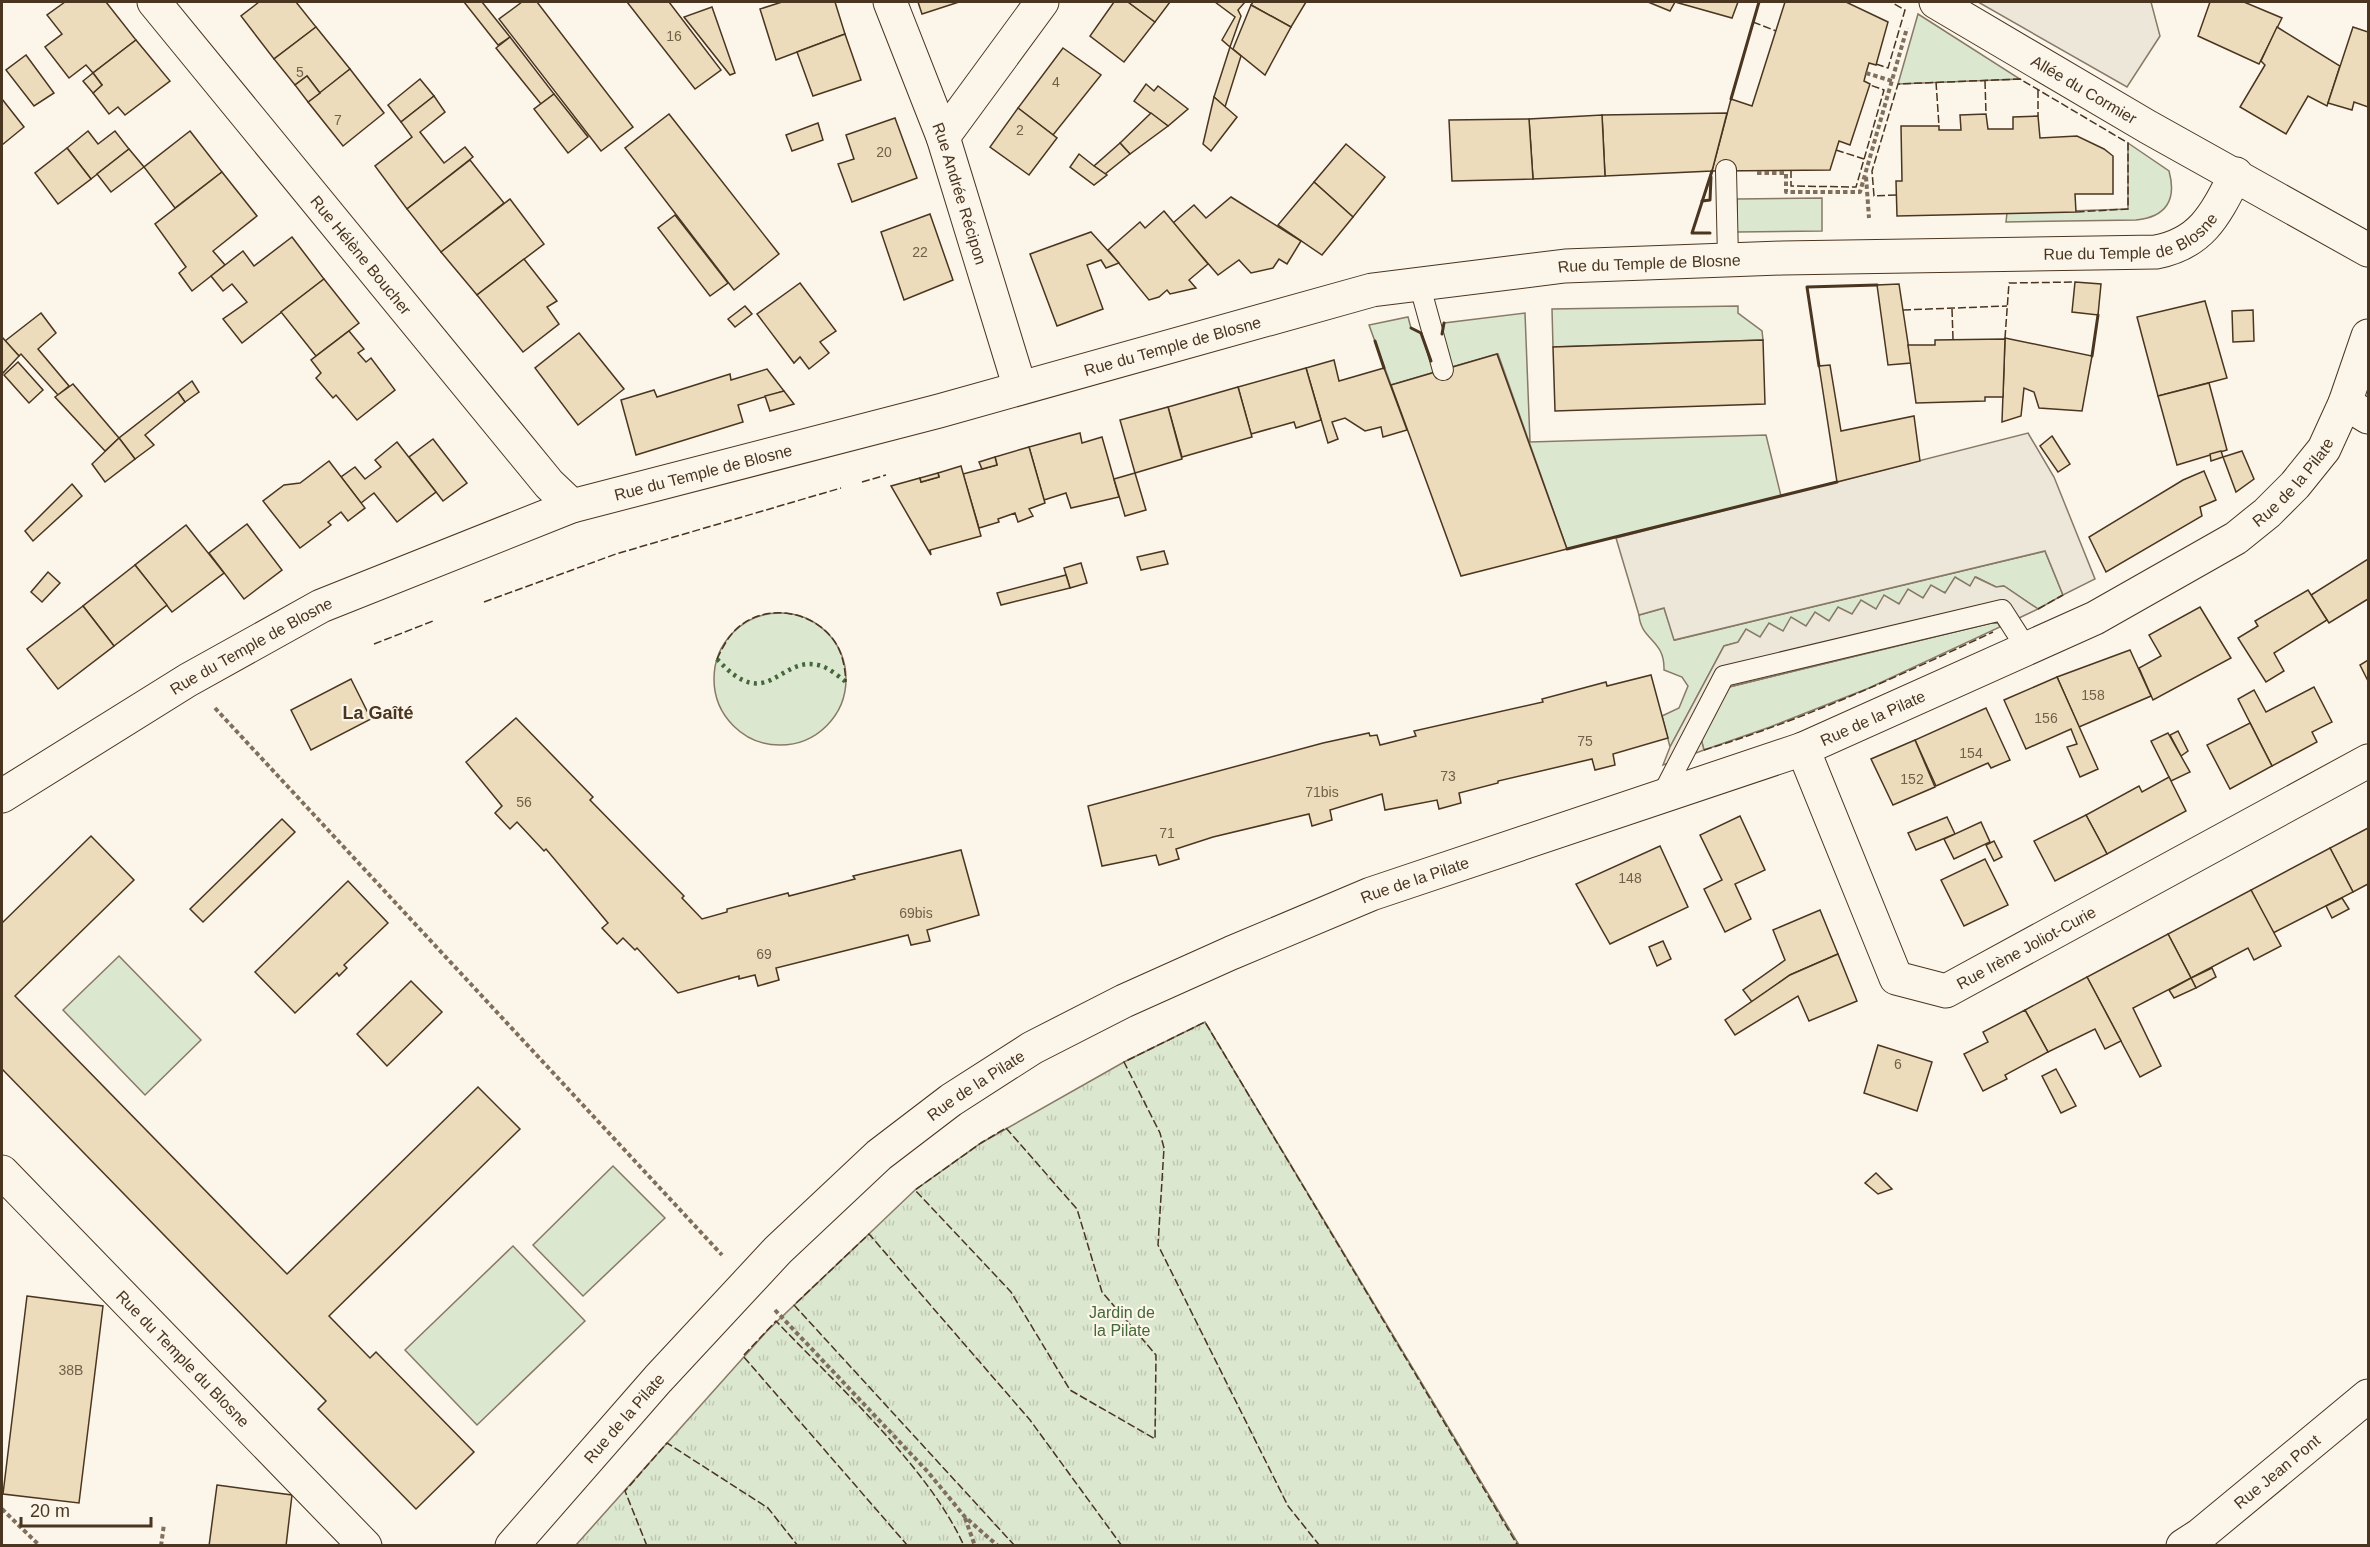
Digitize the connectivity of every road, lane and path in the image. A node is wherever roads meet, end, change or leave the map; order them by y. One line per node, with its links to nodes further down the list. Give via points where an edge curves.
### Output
1 (154, 2): 19 (street, Rue Hélène Boucher, via 549,484)
2 (890, 2): 7 (street, Rue Andrée Récipon)
3 (1042, 2): 7 (street)
4 (1923, 10): 6 (path); 10 (street, Allée du Cormier)
5 (1866, 73): 6 (path)
6 (1892, 81): 9 (path)
7 (943, 136): 17 (street, Rue Andrée Récipon)
8 (1726, 172): 9 (path, via 1786,173 1786,192 1860,192); 13 (lane)
9 (1866, 172): 11 (path)
10 (2236, 174): 12 (street); 13 (street, Rue du Temple de Blosne, via 2209,223 2175,249)
11 (1869, 219)
12 (2368, 250)
13 (1728, 260): 14 (street, Rue du Temple de Blosne, via 1565,266)
14 (1419, 283): 16 (lane); 17 (street, Rue du Temple de Blosne, via 1372,290)
15 (2368, 336): 18 (street, Rue de la Pilate)
16 (1443, 370)
17 (1020, 388): 19 (street, Rue du Temple de Blosne)
18 (2357, 410): 20 (street, Rue de la Pilate, via 2281,499 2236,538 2095,618)
19 (572, 506): 21 (street, Rue du Temple de Blosne, via 321,606)
20 (2027, 649): 22 (street, Rue de la Pilate); 25 (lane, via 2002,610 1724,676)
21 (188, 680): 24 (street, Rue du Temple de Blosne); 27 (path)
22 (1803, 749): 23 (street, Rue Irène Joliot-Curie, via 1896,978 1946,991); 25 (street, Rue de la Pilate)
23 (2368, 760)
24 (2, 796)
25 (1661, 797): 27 (street, Rue de la Pilate, via 1371,894 1135,996 1032,1048 951,1100 879,1155 778,1250)
26 (2, 1172): 34 (street, Rue du Temple du Blosne)
27 (748, 1284): 30 (path, via 896,1437); 35 (street, Rue de la Pilate, via 658,1379)
28 (2368, 1396): 38 (street, Rue Jean Pont)
29 (2, 1509): 32 (path)
30 (965, 1518): 36 (path); 37 (path)
31 (164, 1524): 33 (path)
32 (40, 1545)
33 (161, 1545)
34 (365, 1545)
35 (512, 1545)
36 (975, 1545)
37 (998, 1545)
38 (2183, 1545)

